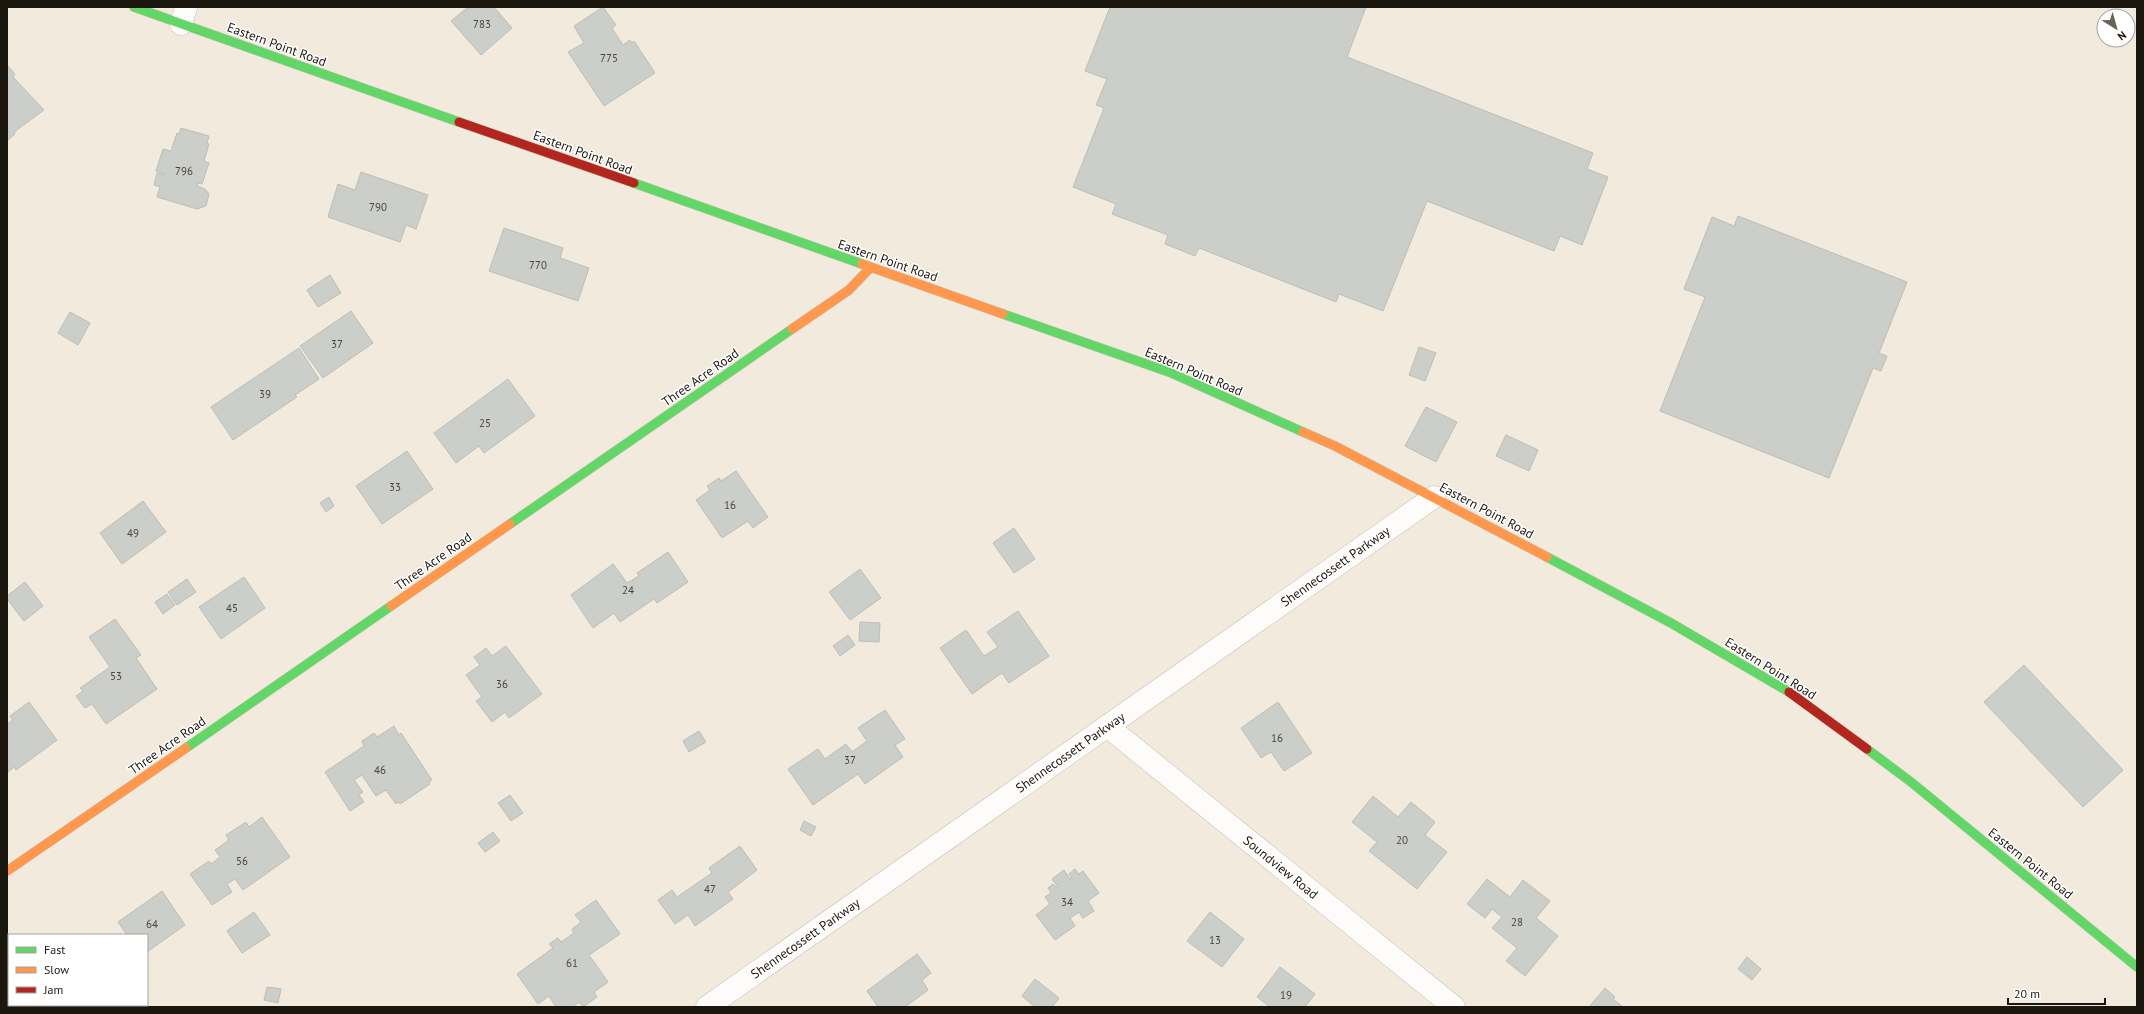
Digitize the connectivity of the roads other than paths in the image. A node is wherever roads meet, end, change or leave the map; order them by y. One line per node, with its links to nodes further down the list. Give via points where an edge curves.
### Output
1 (134, 7): 2 (main road, Eastern Point Road)
2 (184, 15): 3 (main road, Eastern Point Road)
3 (870, 268): 4 (main road, Eastern Point Road, via 1169,372 1335,446); 6 (main road, Three Acre Road, via 849,290)
4 (1434, 497): 5 (street, Shennecossett Parkway); 7 (main road, Eastern Point Road, via 1671,623 1797,698 1911,782)
5 (1107, 726): 8 (street, Shennecossett Parkway); 9 (street, Soundview Road)
6 (7, 871)
7 (2137, 967)
8 (715, 1005)
9 (1454, 1007)

